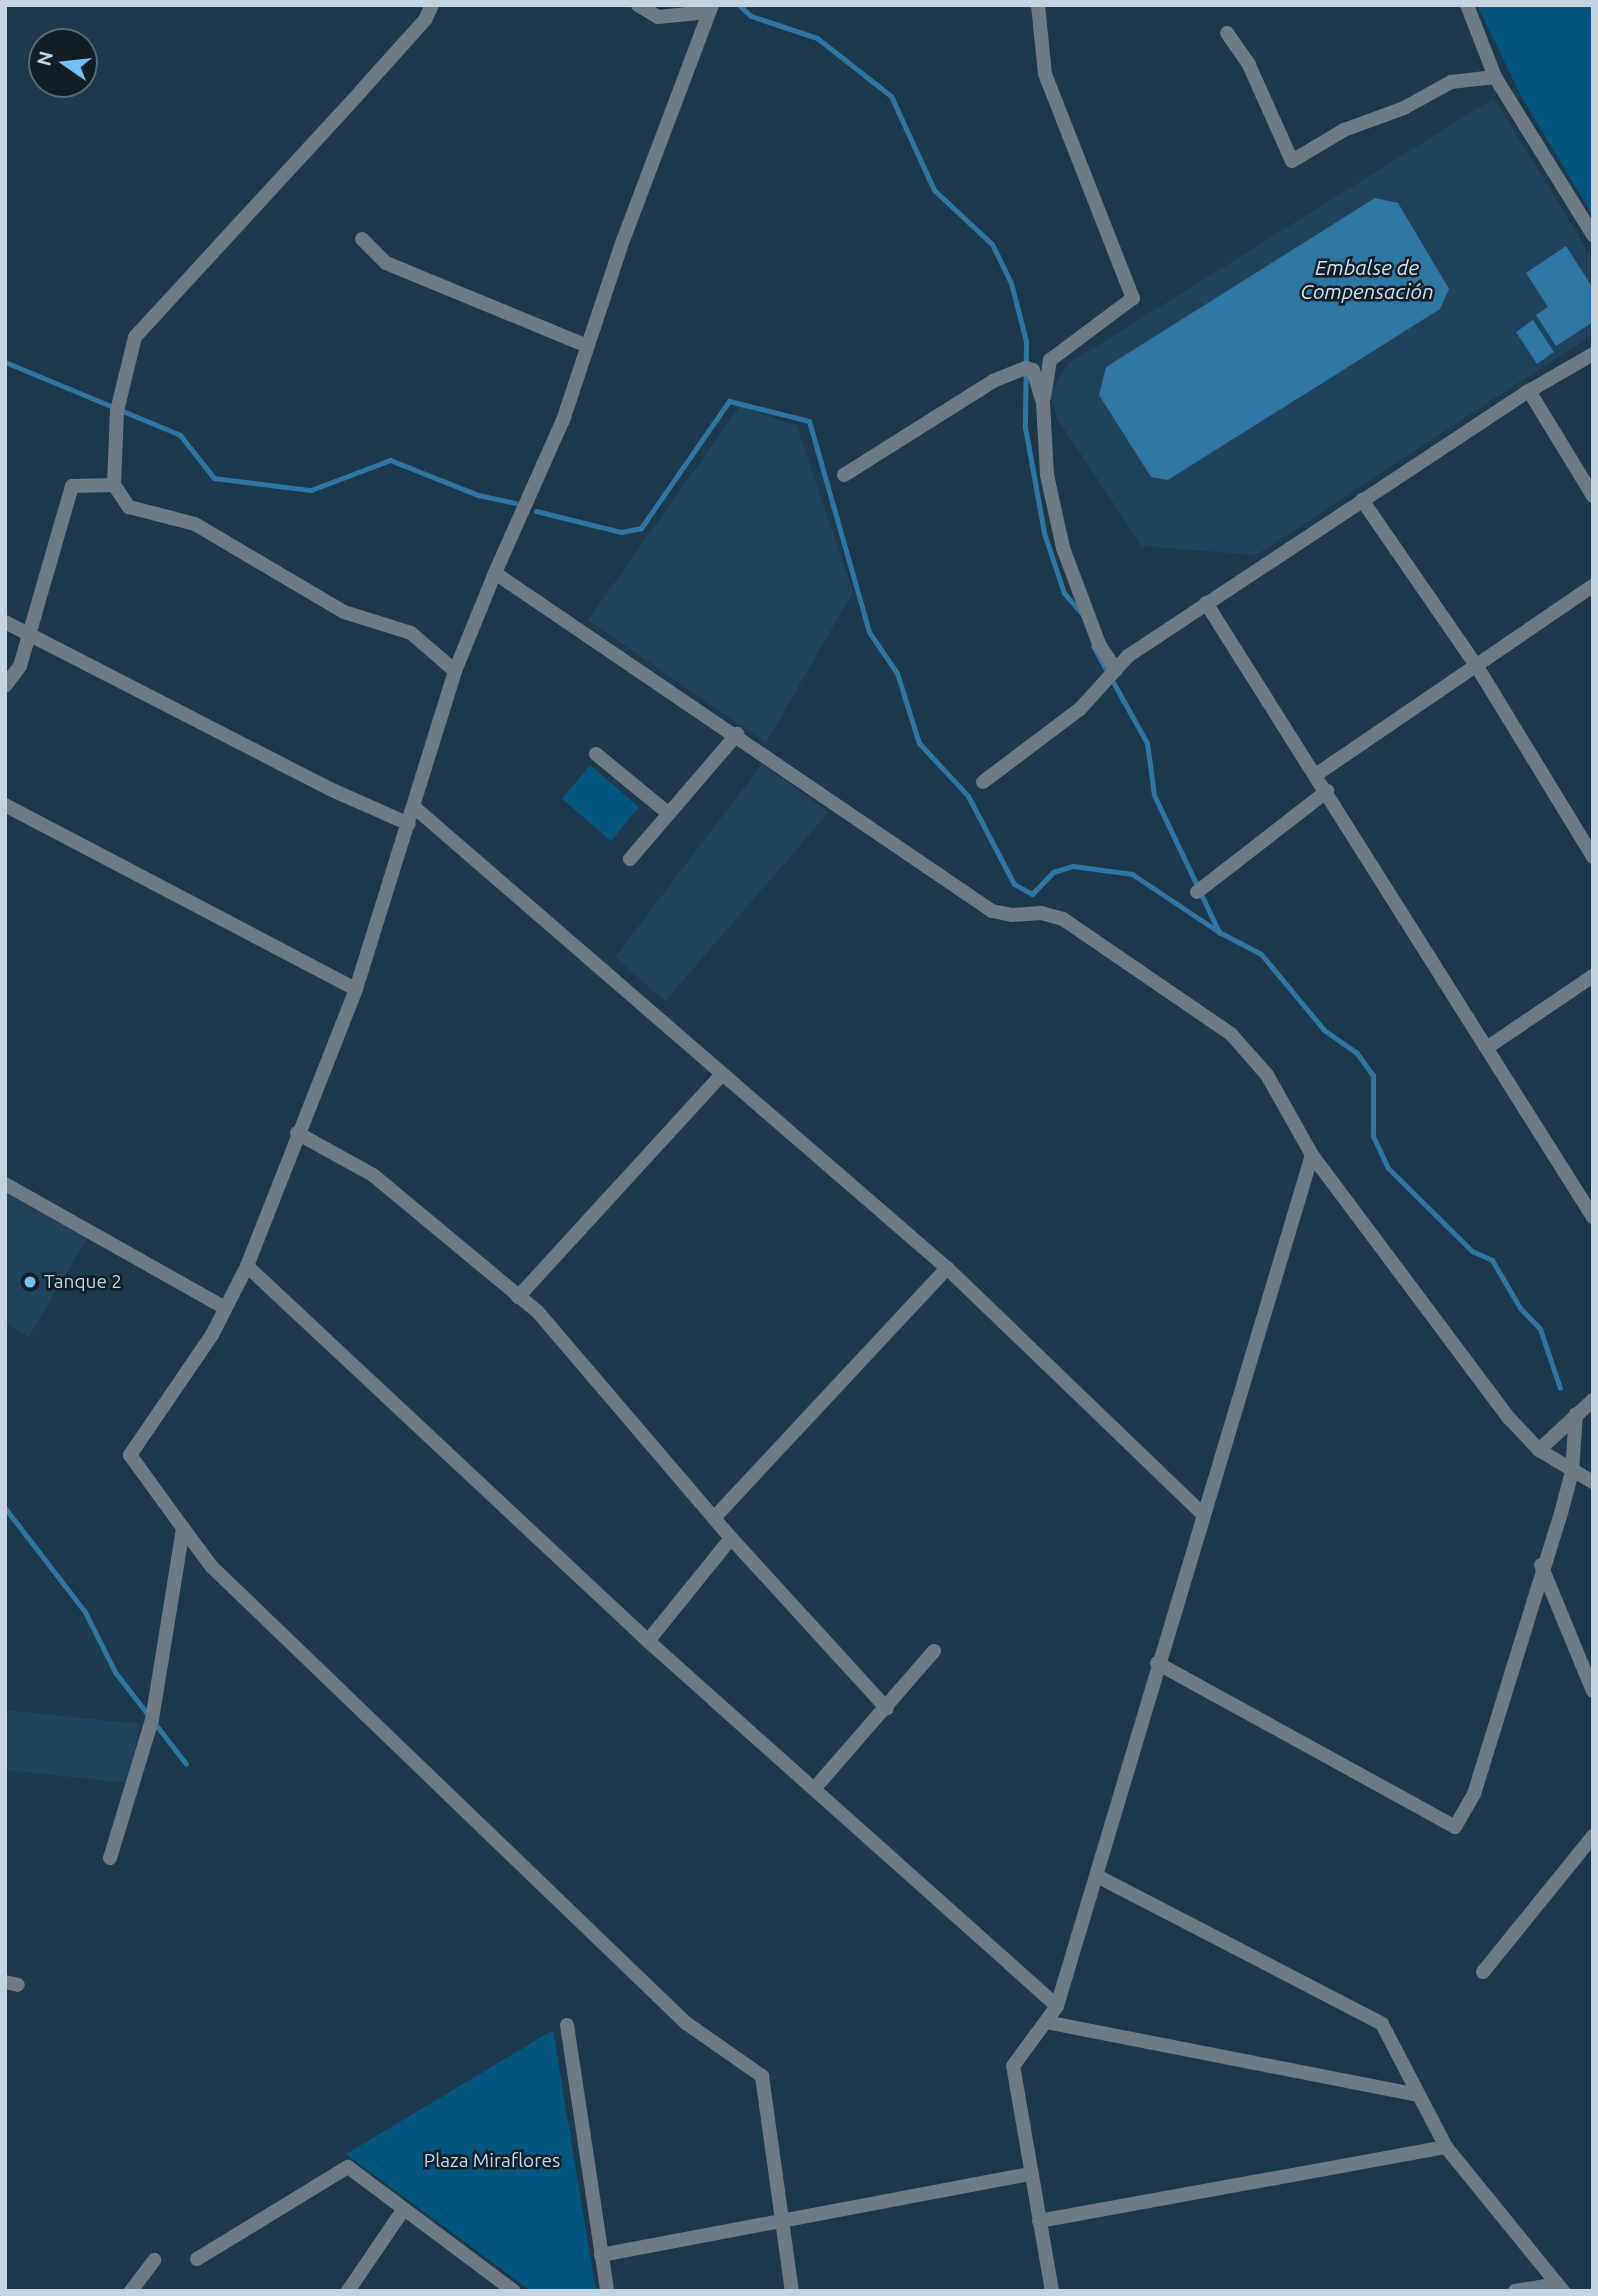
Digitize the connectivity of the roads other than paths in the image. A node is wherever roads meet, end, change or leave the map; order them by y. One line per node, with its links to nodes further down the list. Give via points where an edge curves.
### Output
1 (432, 5): 15 (street, via 425,20 135,337 117,411)
2 (638, 5): 5 (street, via 659,17)
3 (1038, 5): 13 (street, via 1045,74 1133,298 1050,360)
4 (1467, 5): 7 (street)
5 (710, 9): 10 (street)
6 (1227, 33): 7 (street, via 1249,65 1292,160 1344,130 1404,108 1451,82)
7 (1495, 77): 8 (street)
8 (1593, 235)
9 (362, 239): 10 (street, via 386,263)
10 (587, 346): 18 (street, via 563,420)
11 (1593, 355): 12 (street)
12 (1529, 391): 16 (street); 17 (street)
13 (1042, 403): 14 (street, via 1033,370 1015,372); 24 (street, via 1047,475 1063,548 1099,644)
14 (844, 475)
15 (114, 485): 22 (street, via 72,486); 25 (street, via 129,507 195,524 344,612 411,633)
16 (1593, 496)
17 (1362, 500): 20 (street); 23 (street)
18 (495, 573): 25 (street); 27 (street)
19 (1593, 586): 23 (street)
20 (1206, 603): 24 (street, via 1128,656); 29 (street)
21 (5, 622): 22 (street)
22 (30, 633): 26 (street, via 20,666); 35 (street, via 330,789)
23 (1476, 665): 29 (street); 36 (street)
24 (1116, 670): 30 (street, via 1080,709)
25 (455, 671): 33 (street)
26 (5, 686)
27 (737, 734): 34 (street); 44 (street, via 992,911 1063,919 1231,1034 1267,1075)
28 (596, 754): 34 (street)
29 (1317, 774): 31 (street)
30 (983, 782)
31 (1327, 791): 38 (street); 41 (street)
32 (5, 805): 40 (street)
33 (414, 807): 35 (street); 42 (street)
34 (669, 814): 37 (street)
35 (409, 824): 40 (street)
36 (1593, 857)
37 (631, 859)
38 (1197, 892)
39 (1593, 976): 41 (street)
40 (356, 989): 43 (street)
41 (1488, 1047): 46 (street)
42 (722, 1074): 48 (street); 49 (street)
43 (297, 1133): 47 (street); 49 (street, via 373,1175)
44 (1312, 1155): 53 (street, via 1431,1317); 56 (street)
45 (5, 1184): 50 (street)
46 (1593, 1217)
47 (247, 1266): 50 (street); 61 (street)
48 (947, 1268): 56 (street); 57 (street)
49 (518, 1297): 57 (street, via 537,1311)
50 (225, 1308): 58 (street, via 212,1335 130,1455)
51 (1593, 1401): 52 (street)
52 (1576, 1415): 53 (street); 54 (street)
53 (1539, 1450): 54 (street)
54 (1572, 1472): 55 (street); 60 (street)
55 (1593, 1482)
56 (1202, 1513): 63 (street)
57 (714, 1518): 59 (street)
58 (183, 1528): 68 (street, via 152,1720); 78 (street, via 212,1567 686,2023 762,2076)
59 (731, 1538): 61 (street); 65 (street)
60 (1541, 1565): 63 (street, via 1474,1794 1455,1827); 64 (street)
61 (648, 1641): 66 (street)
62 (934, 1651): 65 (street)
63 (1157, 1663): 69 (street)
64 (1593, 1691)
65 (887, 1709): 66 (street)
66 (814, 1789): 71 (street)
67 (1593, 1836): 70 (street)
68 (110, 1858)
69 (1097, 1876): 71 (street); 74 (street, via 1382,2024)
70 (1483, 1972)
71 (1057, 2006): 72 (street)
72 (1046, 2022): 74 (street); 76 (street, via 1013,2066)
73 (567, 2025): 80 (street)
74 (1419, 2095): 75 (street)
75 (1446, 2147): 79 (street); 83 (street)
76 (1030, 2174): 78 (street); 79 (street)
77 (403, 2210): 81 (street, via 348,2167); 85 (street); 86 (street)
78 (783, 2221): 80 (street); 88 (street)
79 (1039, 2221): 89 (street)
80 (601, 2255): 87 (street)
81 (197, 2259)
82 (154, 2260): 84 (street)
83 (1560, 2288): 90 (street)
84 (131, 2291)
85 (348, 2291)
86 (514, 2291)
87 (607, 2291)
88 (792, 2291)
89 (1052, 2291)
90 (1516, 2291)

